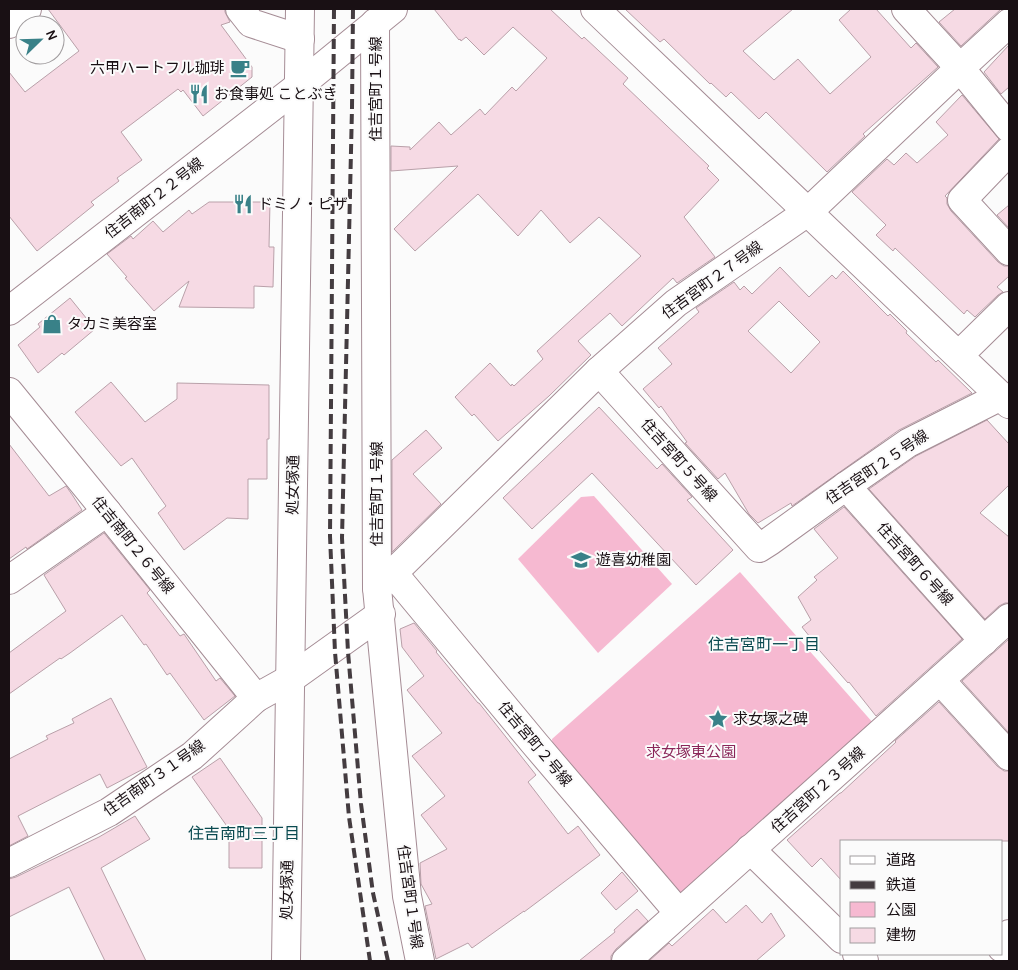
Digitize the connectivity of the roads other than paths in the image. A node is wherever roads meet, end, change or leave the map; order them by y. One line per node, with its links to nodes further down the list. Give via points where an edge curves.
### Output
1 (27, 9): 8 (street)
2 (240, 9): 9 (street, via 251,23)
3 (300, 9): 9 (street, 処女塚通)
4 (596, 9): 14 (street)
5 (906, 9): 10 (street)
6 (384, 16): 11 (street, 住吉南町２２号線); 26 (street, 住吉宮町１号線)
7 (1009, 23): 10 (street, 住吉宮町２７号線)
8 (9, 24)
9 (300, 39): 11 (street, 処女塚通)
10 (960, 68): 12 (street); 14 (street, 住吉宮町２７号線)
11 (300, 85): 17 (street, 住吉南町２２号線); 29 (street, 処女塚通)
12 (1009, 128)
13 (1009, 151): 15 (street, via 962,200)
14 (809, 212): 18 (street); 19 (street, 住吉宮町２７号線, via 676,303)
15 (1009, 251)
16 (1009, 306): 18 (street)
17 (9, 311)
18 (959, 356): 21 (street)
19 (599, 371): 24 (street, 住吉宮町５号線); 26 (street, 住吉宮町２７号線)
20 (9, 392): 23 (street, 住吉南町２６号線)
21 (1005, 400): 22 (street, 住吉宮町２５号線, via 908,443)
22 (846, 486): 24 (street, 住吉宮町２５号線); 28 (street, 住吉宮町６号線)
23 (107, 512): 25 (street); 31 (street, 住吉南町２６号線)
24 (759, 548)
25 (9, 580)
26 (384, 592): 29 (street, 住吉宮町２７号線); 35 (street, 住吉宮町２号線, via 535,744); 40 (street, 住吉宮町１号線, via 407,896)
27 (1009, 618): 28 (street, 住吉宮町２３号線)
28 (984, 641): 30 (street, 住吉宮町２３号線)
29 (290, 679): 31 (street, 住吉南町３１号線); 39 (street, 処女塚通)
30 (940, 680): 32 (street); 33 (street, 住吉宮町２３号線)
31 (256, 698): 34 (street, 住吉南町３１号線, via 192,756 109,812)
32 (1009, 756)
33 (750, 849): 35 (street, 住吉宮町２３号線); 37 (street)
34 (9, 864)
35 (679, 913): 41 (street, 住吉宮町２３号線)
36 (1009, 934): 38 (street)
37 (840, 937)
38 (1003, 946)
39 (286, 961)
40 (420, 961)
41 (626, 961)

